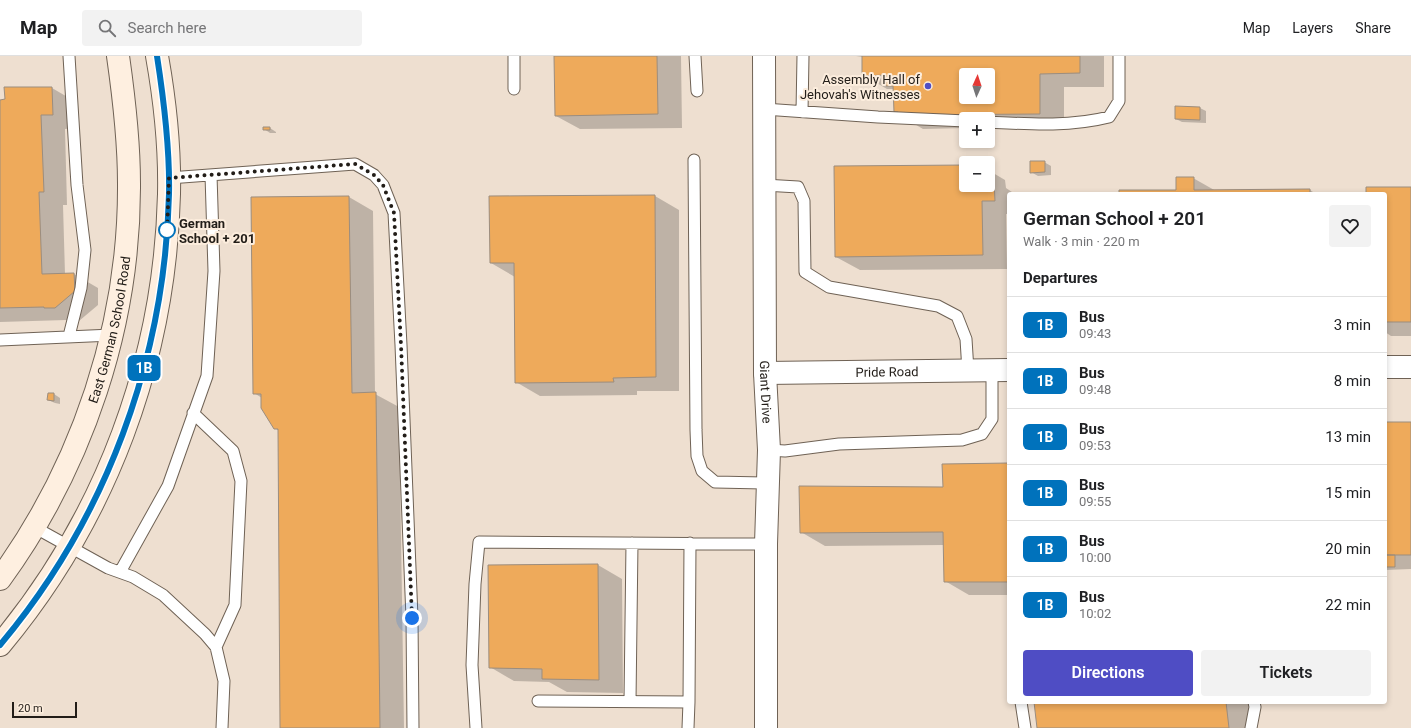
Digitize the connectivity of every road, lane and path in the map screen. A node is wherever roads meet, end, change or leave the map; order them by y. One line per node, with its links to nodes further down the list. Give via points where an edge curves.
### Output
1 (69, 56): 20 (lane, via 77,186 85,250 81,288)
2 (118, 56): 19 (street, East German School Road, via 128,146 129,184 124,262)
3 (157, 56): 17 (street, via 165,116)
4 (514, 56): 9 (lane)
5 (695, 56): 10 (lane)
6 (764, 56): 11 (street, Giant Drive)
7 (803, 56): 12 (lane)
8 (1120, 56): 14 (lane, via 1119,102 1109,118 1031,124)
9 (514, 89)
10 (697, 91)
11 (764, 110): 12 (lane); 18 (street, Giant Drive)
12 (802, 112): 13 (lane)
13 (959, 121)
14 (995, 122)
15 (694, 160): 29 (lane, via 697,456 702,471 715,482)
16 (211, 175): 17 (lane); 27 (lane, via 214,271 207,369); 45 (lane, via 355,164 374,175 383,185 394,213 412,618)
17 (169, 178): 34 (street, via 162,280 139,386 113,460)
18 (764, 185): 25 (lane, via 798,187 804,201 805,272 829,287 938,306 957,316 966,339); 26 (street, Giant Drive)
19 (112, 335): 20 (lane); 30 (street, East German School Road, via 103,373 77,445)
20 (69, 336): 21 (lane)
21 (0, 340)
22 (1387, 367): 23 (street)
23 (1411, 367)
24 (1000, 370): 25 (street, Pride Road); 28 (lane, via 992,419 982,434 962,440 838,444)
25 (968, 371): 26 (street, Pride Road)
26 (765, 373): 28 (street, Giant Drive)
27 (194, 413): 35 (lane, via 168,486); 38 (lane, via 233,451 240,481 235,605)
28 (769, 450): 29 (street, Giant Drive)
29 (768, 483): 33 (street, Giant Drive)
30 (34, 527): 34 (lane); 36 (street, East German School Road)
31 (632, 543): 32 (lane); 40 (lane); 46 (lane, via 479,542 472,665)
32 (690, 543): 33 (lane); 41 (lane)
33 (766, 544): 48 (street, Giant Drive)
34 (69, 547): 35 (lane); 37 (street, via 36,599)
35 (120, 572): 38 (lane, via 163,595)
36 (0, 579)
37 (0, 645)
38 (216, 647): 44 (lane, via 224,681)
39 (538, 701): 40 (lane)
40 (630, 701): 41 (lane)
41 (689, 702): 47 (lane)
42 (1021, 704): 49 (lane)
43 (1254, 704): 50 (lane)
44 (222, 728)
45 (413, 728)
46 (476, 728)
47 (688, 728)
48 (766, 728)
49 (1025, 728)
50 (1251, 728)

